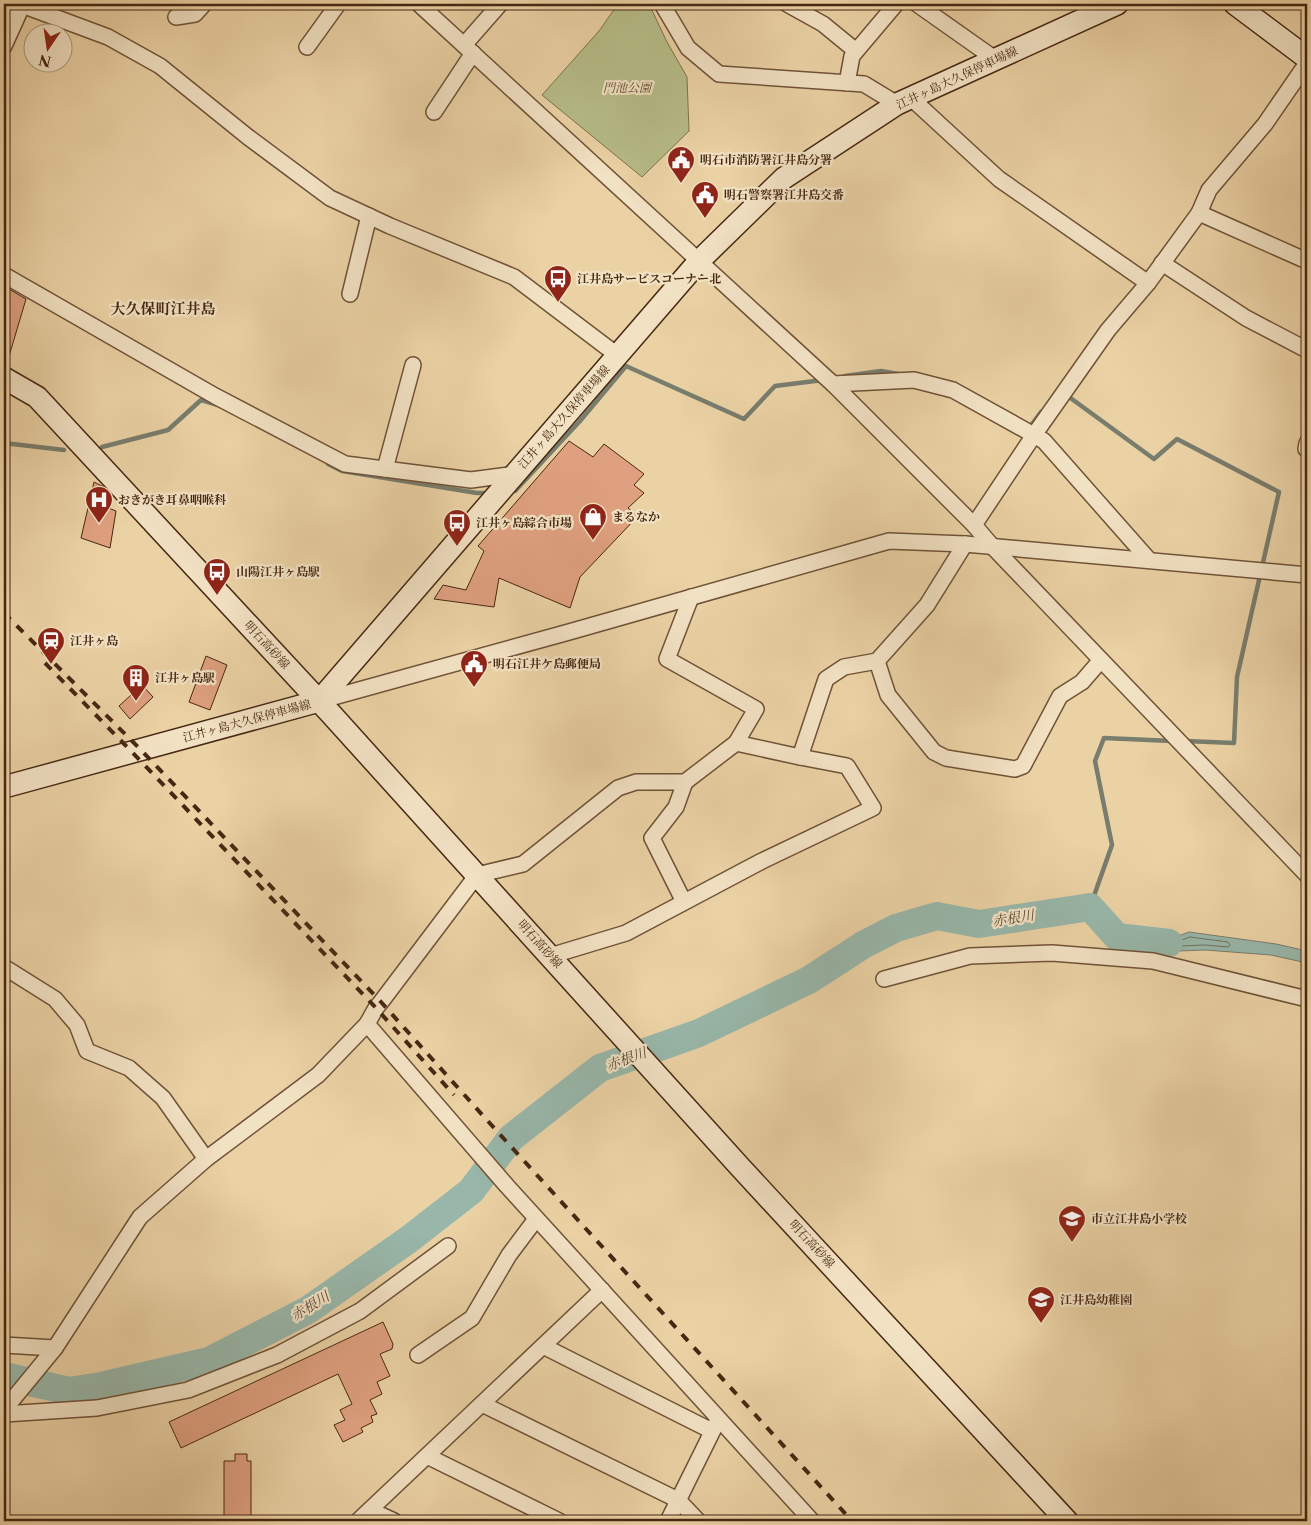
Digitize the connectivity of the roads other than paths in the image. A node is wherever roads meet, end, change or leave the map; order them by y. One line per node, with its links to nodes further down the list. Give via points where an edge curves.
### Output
1 (204, 4): 13 (street, via 195,14)
2 (338, 4): 15 (street)
3 (419, 4): 16 (street)
4 (500, 4): 16 (street)
5 (662, 4): 21 (street, via 688,48 719,74)
6 (787, 4): 17 (street, via 823,24)
7 (896, 4): 17 (street)
8 (917, 4): 19 (street)
9 (1117, 4): 19 (main road, 江井ヶ島大久保停車場線)
10 (1235, 4): 18 (main road)
11 (22, 5): 12 (street); 14 (street); 25 (street, via 108,37 160,66 330,198)
12 (4, 8)
13 (176, 17)
14 (4, 46)
15 (307, 47)
16 (469, 49): 23 (street); 26 (street)
17 (856, 51): 21 (street)
18 (1307, 58)
19 (995, 60): 22 (main road, 江井ヶ島大久保停車場線)
20 (1307, 63): 24 (street, via 1265,124 1209,190)
21 (847, 83): 22 (street, via 864,84)
22 (904, 101): 26 (main road, 江井ヶ島大久保停車場線, via 784,178); 30 (street, via 999,179)
23 (434, 112)
24 (1200, 213): 27 (street); 28 (street)
25 (369, 216): 31 (street); 33 (street, via 514,277)
26 (699, 261): 33 (main road, 江井ヶ島大久保停車場線); 36 (street)
27 (1307, 261)
28 (1162, 263): 30 (street); 32 (street, via 1246,318)
29 (4, 275): 40 (street, via 215,396 345,464)
30 (1148, 283): 37 (street, via 1108,330)
31 (350, 294)
32 (1307, 350)
33 (617, 355): 41 (main road, 江井ヶ島大久保停車場線)
34 (413, 365): 40 (street)
35 (4, 378): 50 (main road, 明石高砂線, via 37,397)
36 (833, 384): 37 (street, via 914,380 953,390); 42 (street)
37 (1034, 435): 42 (street); 45 (street, via 1044,442)
38 (1307, 443): 39 (street)
39 (1307, 450)
40 (385, 469): 41 (street, via 471,480)
41 (516, 474): 50 (main road, 江井ヶ島大久保停車場線)
42 (974, 525): 44 (street)
43 (965, 544): 44 (street); 47 (street, via 889,541); 49 (street, via 927,605)
44 (992, 546): 45 (street); 48 (street)
45 (1149, 560): 46 (street)
46 (1307, 575)
47 (691, 597): 50 (street); 51 (street, via 667,659 756,709)
48 (1101, 660): 49 (street, via 1082,682 1060,696 1023,766 1016,769 946,758 934,752 888,695); 56 (street)
49 (877, 661): 52 (street, via 844,667 826,680)
50 (319, 701): 54 (main road, 江井ヶ島大久保停車場線); 55 (main road, 明石高砂線)
51 (736, 743): 52 (street); 53 (street)
52 (800, 757): 57 (street, via 847,766 874,808)
53 (685, 782): 55 (street, via 636,782 618,788 523,864); 57 (street, via 676,807 652,838)
54 (4, 787)
55 (477, 875): 58 (main road, 明石高砂線); 62 (street)
56 (1307, 875)
57 (684, 902): 58 (street, via 626,933)
58 (550, 956): 84 (main road, 明石高砂線)
59 (4, 966): 63 (street, via 55,999 77,1025 87,1051 129,1068 163,1098)
60 (884, 979): 61 (street, via 970,956 1052,953 1152,961)
61 (1307, 999)
62 (367, 1024): 63 (street, via 318,1075); 64 (street)
63 (206, 1159): 69 (street, via 140,1217)
64 (536, 1219): 66 (street); 70 (street, via 509,1255 472,1318)
65 (448, 1246): 72 (street, via 360,1311 277,1355 188,1390 97,1408)
66 (602, 1290): 68 (street); 73 (street)
67 (4, 1345): 69 (street)
68 (543, 1346): 71 (street); 74 (street)
69 (55, 1348): 72 (street)
70 (418, 1355)
71 (482, 1404): 75 (street); 76 (street)
72 (4, 1412)
73 (719, 1418): 74 (street); 83 (street)
74 (712, 1432): 76 (street)
75 (427, 1456): 77 (street); 80 (street)
76 (678, 1500): 81 (street); 82 (street)
77 (370, 1510): 78 (street); 79 (street)
78 (358, 1521)
79 (394, 1521)
80 (560, 1521)
81 (668, 1521)
82 (698, 1521)
83 (812, 1521)
84 (1067, 1521)

